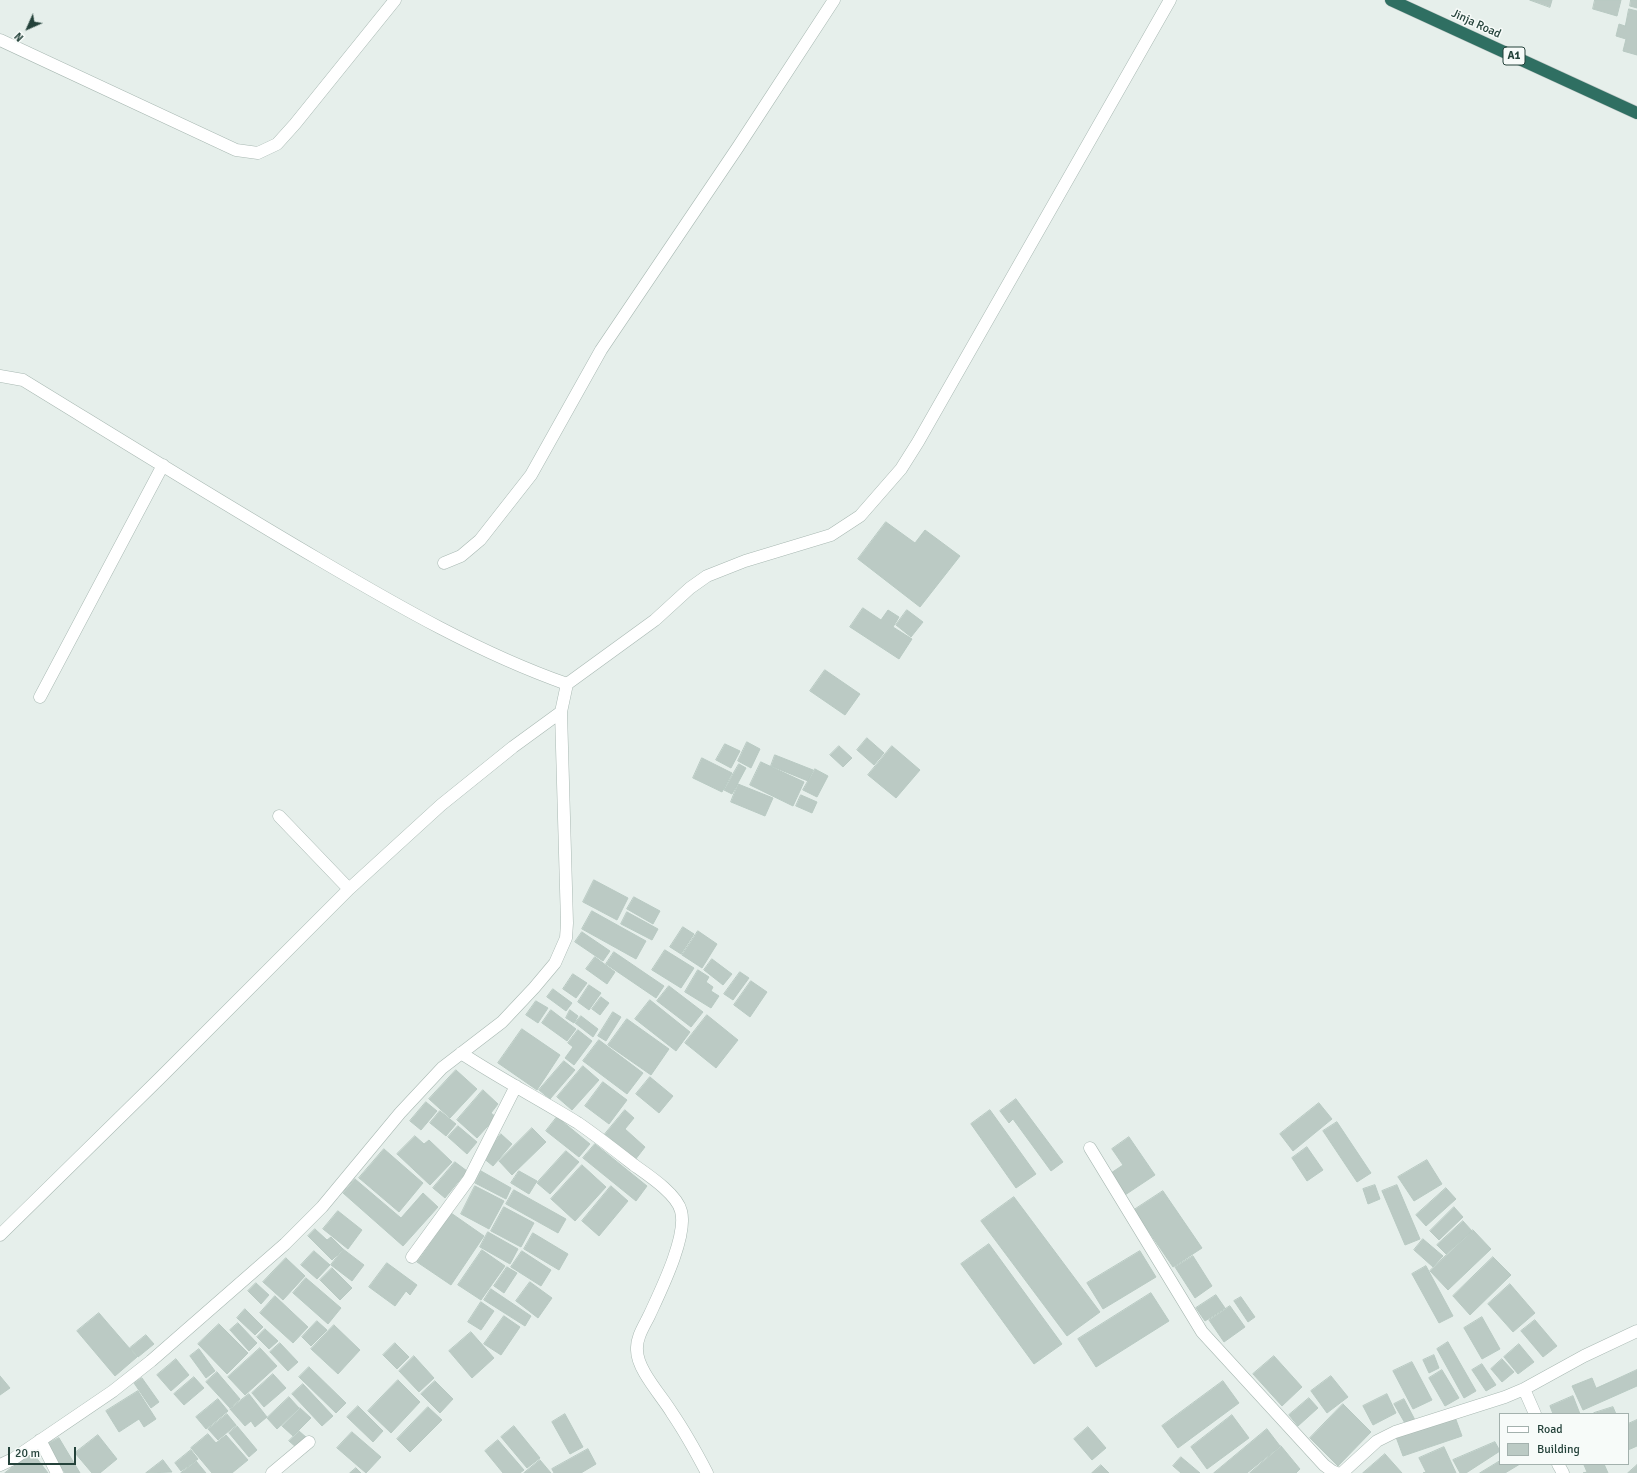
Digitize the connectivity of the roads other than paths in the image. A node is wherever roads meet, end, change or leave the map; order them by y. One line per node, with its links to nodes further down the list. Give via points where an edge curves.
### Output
1 (395, 0): 5 (street, via 282,139 258,153 236,150)
2 (834, 0): 9 (street, via 602,350 531,475 480,540 461,556)
3 (1170, 0): 10 (street, via 918,442 901,469 865,511 831,535 745,561 707,576 655,620)
4 (1391, 0): 6 (highway, Jinja Road / A1)
5 (0, 40)
6 (1637, 113)
7 (0, 376): 8 (street, via 23,380)
8 (163, 466): 10 (street, via 238,513 409,612 490,653); 11 (street)
9 (444, 563)
10 (567, 684): 12 (street)
11 (40, 697)
12 (561, 712): 14 (street, via 441,805); 15 (street, via 566,938 555,963 534,988 502,1022)
13 (279, 816): 14 (street)
14 (349, 889): 18 (street)
15 (461, 1053): 16 (street); 23 (street, via 442,1068 400,1113 322,1207 285,1244 151,1361 113,1391)
16 (516, 1086): 19 (street, via 469,1179); 28 (street, via 580,1124 670,1194 681,1210 683,1221 679,1241 665,1282 640,1335 637,1350 643,1370)
17 (1090, 1148): 29 (street, via 1202,1332 1324,1465)
18 (0, 1235)
19 (412, 1257)
20 (1637, 1331): 21 (street)
21 (1524, 1389): 22 (street); 30 (street, via 1395,1432 1377,1441)
22 (1535, 1413)
23 (40, 1440): 25 (street); 26 (street)
24 (308, 1442): 27 (street)
25 (0, 1465)
26 (57, 1473)
27 (272, 1473)
28 (707, 1473)
29 (1337, 1473)
30 (1342, 1473)

